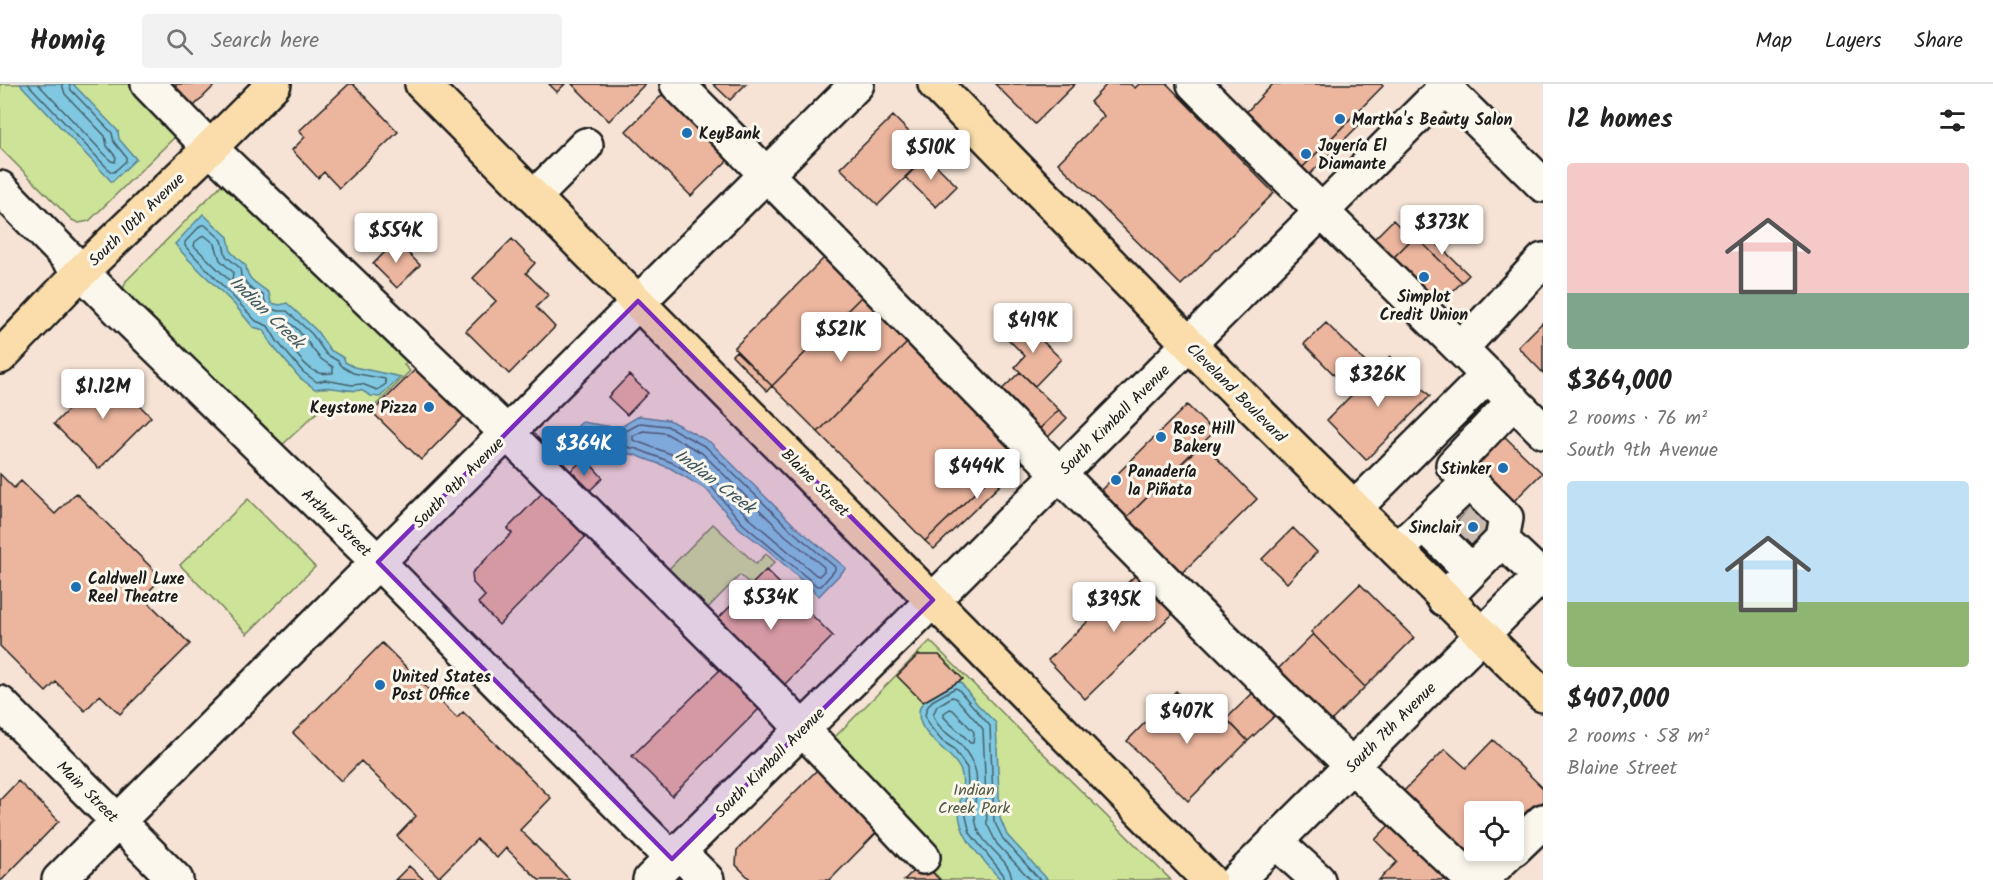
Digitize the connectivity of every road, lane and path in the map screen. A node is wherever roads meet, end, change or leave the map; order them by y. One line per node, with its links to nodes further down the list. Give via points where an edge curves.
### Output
1 (148, 84): 10 (street)
2 (274, 84): 10 (main road, South 10th Avenue)
3 (422, 84): 14 (main road, Blaine Street)
4 (677, 84): 11 (street)
5 (935, 84): 19 (main road, Cleveland Boulevard)
6 (1194, 84): 15 (street)
7 (1445, 85): 12 (street); 15 (street, South Kimball Avenue)
8 (844, 88): 11 (street, South 9th Avenue)
9 (586, 145): 14 (street)
10 (210, 148): 17 (main road, South 10th Avenue); 25 (street)
11 (766, 175): 18 (street, South 9th Avenue); 26 (street)
12 (1543, 185)
13 (0, 188): 17 (street, Arthur Street)
14 (534, 197): 18 (main road, Blaine Street)
15 (1320, 212): 19 (street, South Kimball Avenue); 20 (street)
16 (1543, 260): 20 (street)
17 (81, 272): 21 (main road, South 10th Avenue); 31 (street, Arthur Street)
18 (638, 302): 25 (street, South 9th Avenue); 34 (main road, Blaine Street)
19 (1189, 344): 26 (street, South Kimball Avenue); 28 (main road, Cleveland Boulevard)
20 (1461, 348): 22 (street)
21 (0, 357)
22 (1488, 375): 23 (street); 28 (street)
23 (1514, 401): 24 (street); 27 (street, via 1453,465)
24 (1543, 431)
25 (507, 433): 31 (street, South 9th Avenue); 38 (street)
26 (1059, 474): 34 (street, South Kimball Avenue); 39 (street)
27 (1469, 482): 29 (street); 29 (street, via 1506,518)
28 (1355, 508): 30 (main road, Cleveland Boulevard)
29 (1468, 535): 30 (street); 32 (street); 33 (street)
30 (1397, 550): 33 (main road, Cleveland Boulevard)
31 (378, 562): 40 (street, South 9th Avenue); 46 (street, Arthur Street)
32 (1542, 575): 35 (street, South 7th Avenue)
33 (1444, 599): 35 (main road, Cleveland Boulevard)
34 (933, 600): 38 (street, South Kimball Avenue); 50 (main road, Blaine Street)
35 (1483, 635): 36 (main road, Cleveland Boulevard); 39 (street, South 7th Avenue)
36 (1543, 695)
37 (0, 703): 40 (street, Main Street)
38 (802, 729): 44 (street); 46 (street, South Kimball Avenue)
39 (1351, 766): 43 (street, South 7th Avenue); 45 (street, via 1469,877 1487,874)
40 (118, 821): 47 (street, South 9th Avenue); 48 (street, Main Street)
41 (1543, 821): 42 (street)
42 (1524, 839)
43 (1275, 841): 51 (street, South 7th Avenue); 52 (street)
44 (923, 857)
45 (1501, 861)
46 (667, 864): 49 (street, Arthur Street)
47 (59, 880)
48 (176, 880)
49 (707, 880)
50 (1209, 880)
51 (1237, 880)
52 (1318, 880)

